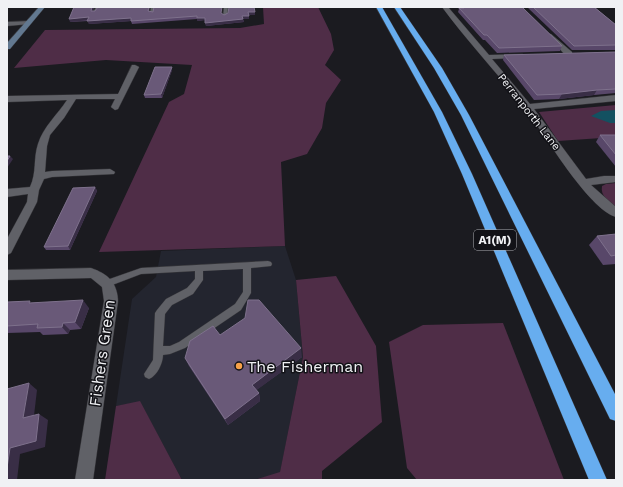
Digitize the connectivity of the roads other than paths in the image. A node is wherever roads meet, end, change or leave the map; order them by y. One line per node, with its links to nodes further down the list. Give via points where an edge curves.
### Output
1 (42, 7): 11 (street)
2 (98, 7): 8 (lane)
3 (153, 7): 9 (lane)
4 (226, 7): 10 (lane)
5 (379, 7): 42 (highway, A1(M), via 438,112 467,174)
6 (397, 7): 40 (highway, A1(M), via 438,68 465,115)
7 (445, 7): 17 (street, Perranporth Lane)
8 (94, 12)
9 (152, 13)
10 (225, 16)
11 (28, 23): 12 (street); 14 (street)
12 (7, 24)
13 (548, 33): 15 (street)
14 (7, 47)
15 (569, 54)
16 (531, 56): 17 (street)
17 (486, 57): 24 (street, Perranporth Lane)
18 (135, 67): 19 (street)
19 (120, 96): 20 (street); 23 (street)
20 (73, 98): 22 (street); 26 (street, via 46,134 42,146)
21 (616, 98): 24 (street)
22 (7, 99)
23 (115, 107)
24 (528, 107): 28 (street, Perranporth Lane)
25 (110, 172): 26 (street, via 52,174)
26 (40, 177): 29 (street)
27 (616, 179): 28 (street)
28 (583, 183): 31 (street, Perranporth Lane)
29 (34, 190): 30 (street); 32 (street, via 32,202)
30 (7, 193)
31 (616, 213)
32 (7, 250)
33 (268, 264): 34 (lane)
34 (247, 265): 35 (lane); 38 (lane, via 247,293 238,307 182,346)
35 (199, 268): 37 (lane, via 141,271); 38 (lane, via 198,280 190,291 169,302 160,313)
36 (7, 275): 37 (street, Fishers Green, via 91,273 101,276)
37 (107, 283): 41 (street, Fishers Green, via 111,291 111,302)
38 (158, 351): 39 (lane, via 158,361)
39 (149, 374)
40 (616, 413)
41 (84, 480)
42 (598, 480)

